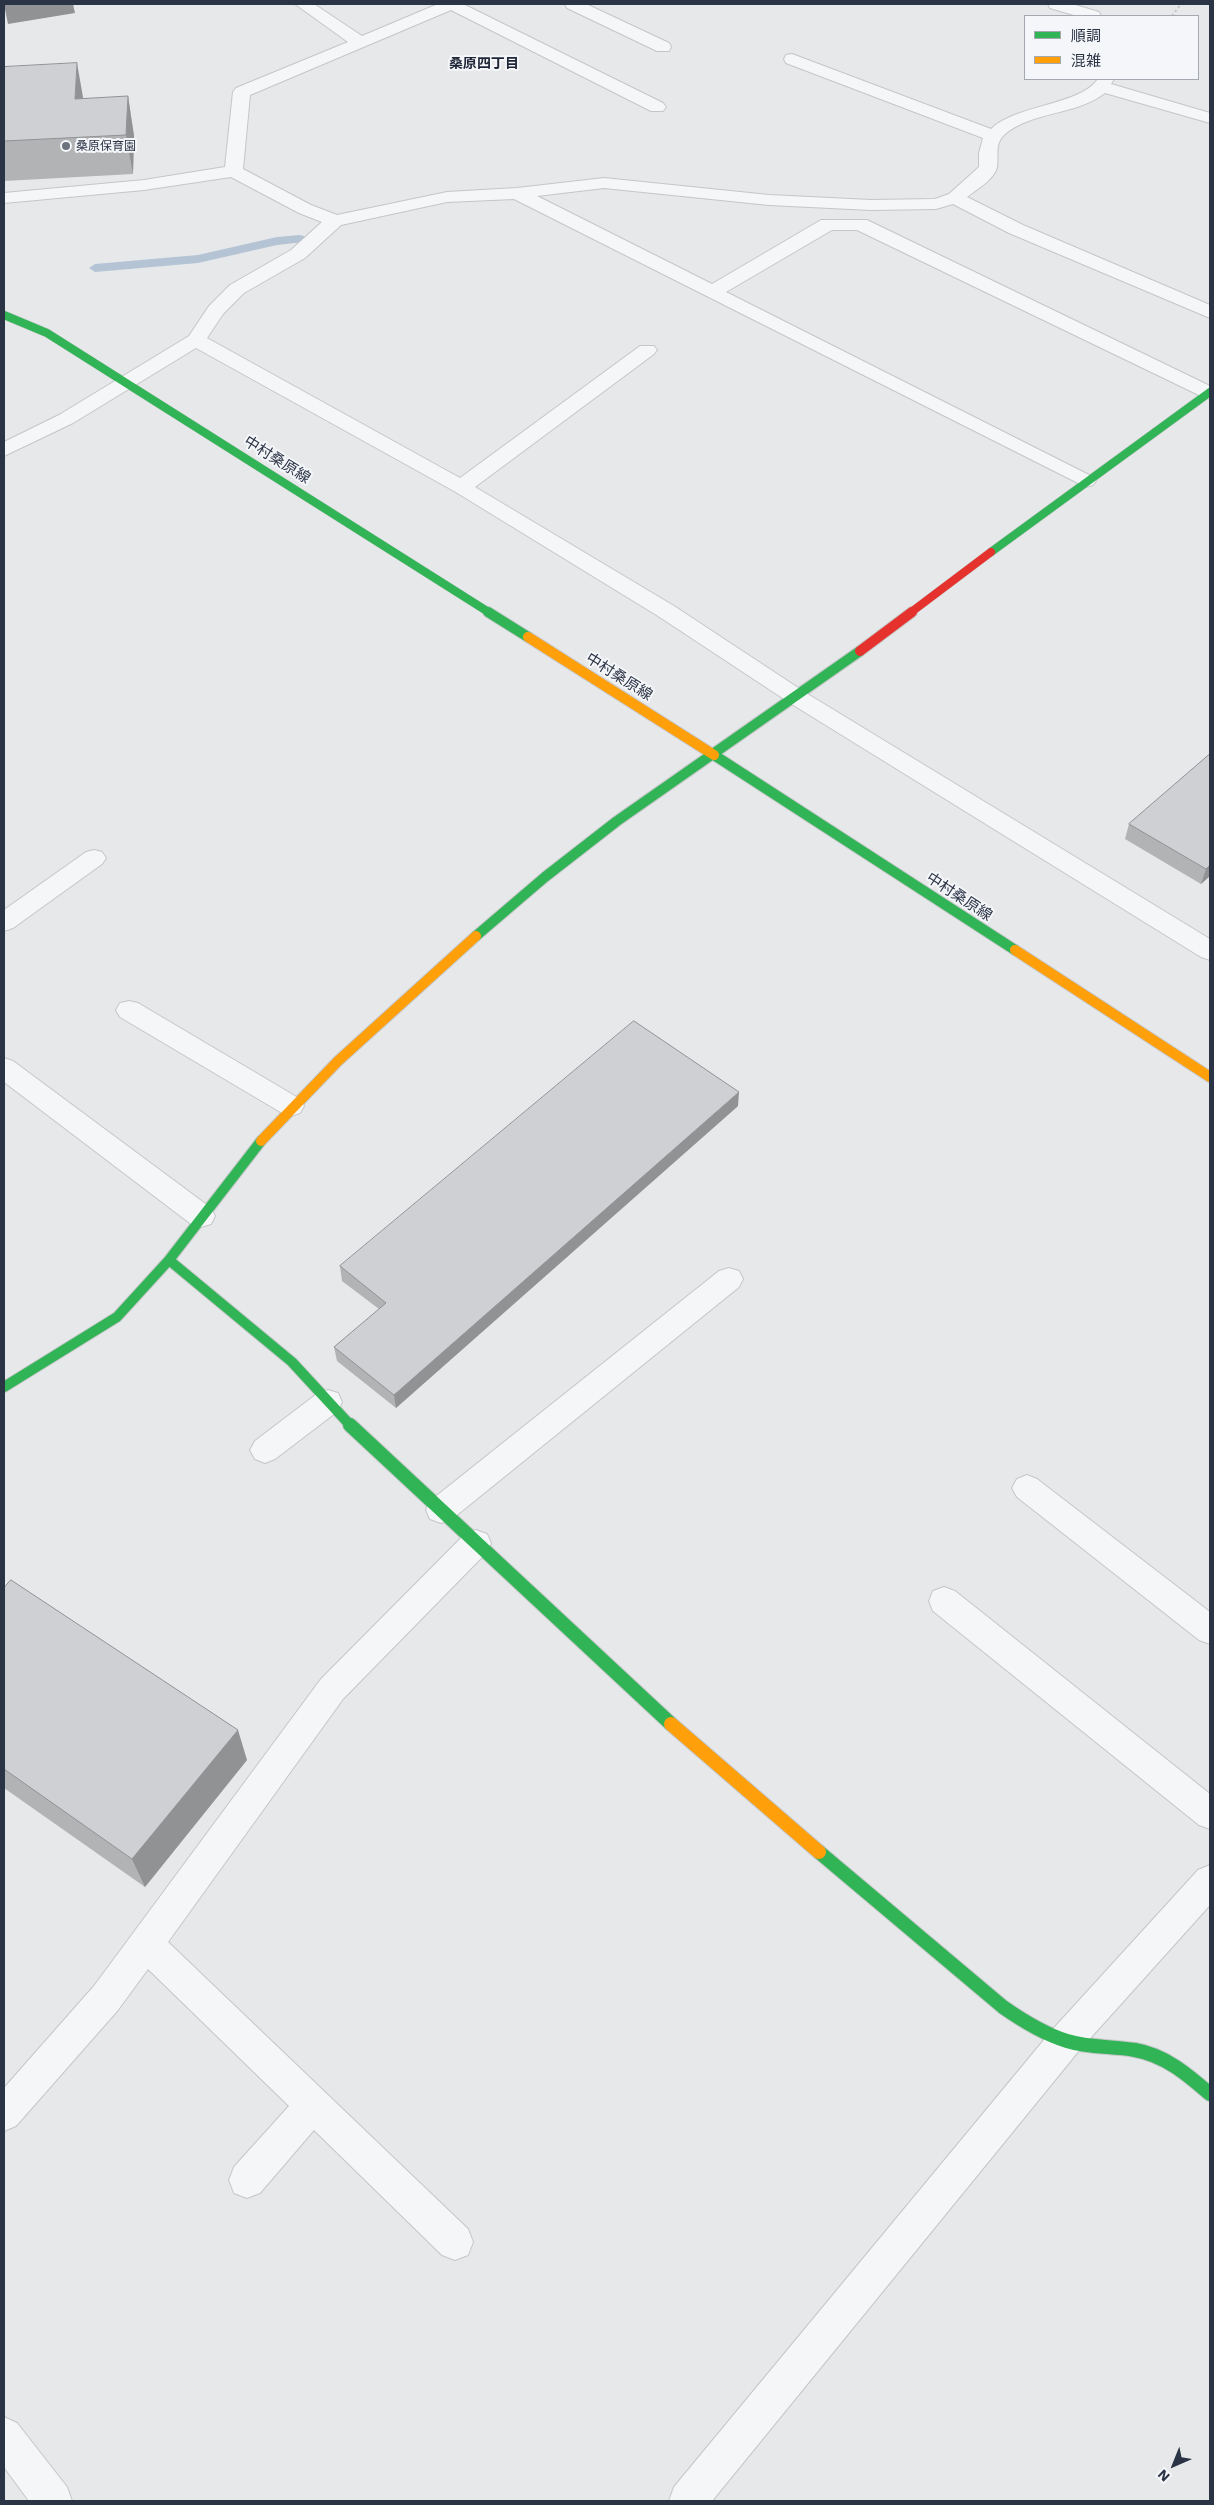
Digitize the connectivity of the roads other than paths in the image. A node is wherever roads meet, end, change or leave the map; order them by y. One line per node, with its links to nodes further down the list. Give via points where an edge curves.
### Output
1 (303, 4): 6 (street)
2 (451, 4): 6 (street); 10 (street)
3 (573, 4): 7 (street)
4 (1058, 4): 5 (street)
5 (1089, 15)
6 (360, 42): 13 (street, via 242,92)
7 (663, 47)
8 (792, 59): 12 (street)
9 (1103, 82): 11 (street); 12 (street, via 1098,90 1052,107)
10 (657, 107)
11 (1210, 118)
12 (993, 136): 16 (street, via 987,152 988,168)
13 (234, 171): 15 (street, via 144,185); 17 (street, via 305,209)
14 (518, 193): 16 (street, via 604,182 769,200 871,205 936,204); 17 (street, via 447,197); 18 (street)
15 (4, 198)
16 (955, 198): 19 (street, via 1016,230)
17 (335, 221): 21 (street, via 298,254 237,289 216,310)
18 (712, 292): 24 (street, via 828,224 860,224); 26 (street)
19 (1210, 312)
20 (4, 315): 23 (street, 中村桑原線, via 46,332)
21 (196, 340): 23 (street); 27 (street)
22 (646, 350): 27 (street)
23 (125, 381): 25 (street, via 66,418); 29 (street, 中村桑原線)
24 (1210, 393): 26 (street)
25 (4, 450)
26 (1086, 481): 28 (street)
27 (461, 487): 28 (street, via 666,611)
28 (798, 698): 29 (street); 32 (street)
29 (715, 756): 35 (street, 中村桑原線); 36 (street, via 618,820 534,885 378,1022)
30 (94, 858): 31 (street)
31 (4, 922)
32 (1210, 951)
33 (129, 1010): 36 (street)
34 (4, 1068): 37 (street)
35 (1210, 1077)
36 (291, 1106): 37 (street)
37 (201, 1216): 38 (street)
38 (169, 1260): 40 (street, via 117,1316); 41 (street, via 292,1362)
39 (729, 1278): 44 (street)
40 (4, 1387)
41 (328, 1402): 42 (street); 44 (street)
42 (265, 1450)
43 (1027, 1488): 47 (street)
44 (441, 1510): 45 (street)
45 (476, 1543): 50 (street, via 332,1689); 51 (street, via 700,1751 957,1969 1031,2028)
46 (944, 1601): 48 (street)
47 (1210, 1630)
48 (1210, 1814)
49 (1210, 1881): 51 (street)
50 (146, 1944): 53 (street); 54 (street, via 106,1998)
51 (1065, 2040): 52 (street, via 1090,2046 1123,2046 1151,2054 1180,2069); 59 (street)
52 (1210, 2094)
53 (313, 2105): 55 (street); 56 (street)
54 (4, 2114)
55 (247, 2180)
56 (455, 2242)
57 (4, 2436): 58 (street)
58 (53, 2501)
59 (688, 2501)

